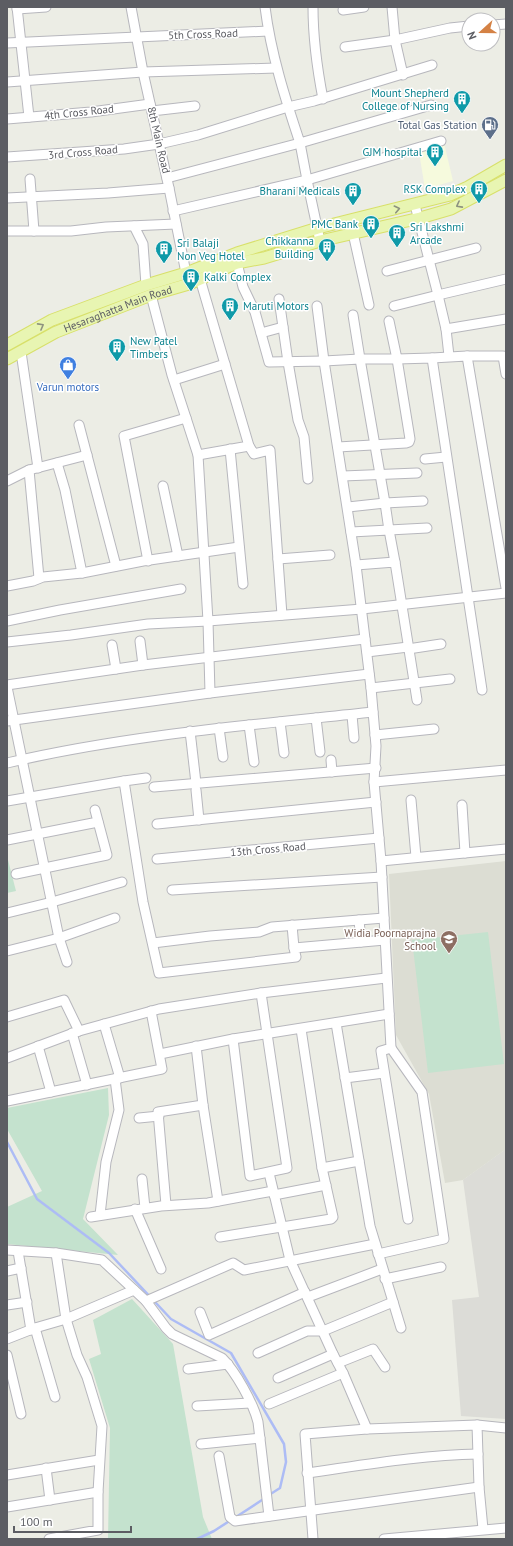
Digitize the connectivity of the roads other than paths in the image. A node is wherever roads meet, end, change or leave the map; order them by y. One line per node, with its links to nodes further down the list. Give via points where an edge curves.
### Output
1 (46, 7): 7 (street)
2 (132, 7): 11 (street, 8th Main Road)
3 (265, 7): 10 (street)
4 (313, 7): 22 (street, via 317,67)
5 (364, 7): 8 (street)
6 (392, 7): 12 (street)
7 (17, 8): 13 (street)
8 (343, 10)
9 (461, 27): 12 (street)
10 (268, 31): 11 (street, 5th Cross Road); 17 (street)
11 (138, 37): 13 (street, 5th Cross Road); 18 (street, 8th Main Road)
12 (395, 40): 15 (street); 19 (street)
13 (21, 42): 14 (street, 5th Cross Road); 20 (street)
14 (7, 43)
15 (345, 47)
16 (432, 65): 19 (street, 3rd Cross Road)
17 (276, 68): 18 (street); 25 (street)
18 (143, 72): 20 (street); 26 (street, 8th Main Road)
19 (403, 75): 22 (street, 3rd Cross Road)
20 (25, 80): 21 (street); 27 (street)
21 (7, 82)
22 (323, 99): 25 (street, 3rd Cross Road)
23 (431, 105): 30 (street)
24 (195, 106): 26 (street, 4th Cross Road)
25 (288, 107): 30 (street); 31 (street, 3rd Cross Road, via 198,135)
26 (151, 108): 27 (street, 4th Cross Road); 31 (street, 8th Main Road)
27 (29, 117): 28 (street, 4th Cross Road)
28 (7, 119)
29 (441, 141): 36 (street)
30 (300, 143): 34 (street); 36 (street)
31 (159, 144): 32 (street, 3rd Cross Road, via 116,150); 34 (street, 8th Main Road)
32 (7, 157)
33 (506, 165): 41 (main road, Hesaraghatta Main Road, via 450,195)
34 (167, 178): 38 (street, 8th Main Road)
35 (30, 179): 39 (street)
36 (307, 180): 42 (street); 46 (street)
37 (506, 180): 43 (main road, Hesaraghatta Main Road, one-way to 43, via 451,209)
38 (169, 188): 39 (street); 42 (street, 8th Main Road)
39 (32, 197): 40 (street); 48 (street)
40 (7, 198)
41 (415, 205): 43 (street); 46 (main road, Hesaraghatta Main Road, one-way to 41)
42 (173, 211): 44 (street, 8th Main Road)
43 (420, 218): 49 (main road, Hesaraghatta Main Road); 52 (street)
44 (176, 224): 45 (street); 55 (street, 8th Main Road)
45 (134, 226): 48 (street); 58 (street, via 142,244)
46 (318, 228): 50 (street); 55 (main road, Hesaraghatta Main Road, via 238,253)
47 (7, 231): 48 (street)
48 (34, 231)
49 (353, 233): 50 (main road, Hesaraghatta Main Road); 61 (street)
50 (320, 241): 53 (main road, Hesaraghatta Main Road)
51 (476, 248): 52 (street)
52 (430, 260): 54 (street); 59 (street)
53 (238, 263): 56 (main road, Hesaraghatta Main Road); 69 (street, via 243,287 255,312)
54 (387, 271)
55 (186, 273): 58 (main road, Hesaraghatta Main Road)
56 (200, 279): 58 (main road, Hesaraghatta Main Road, via 189,284); 81 (street)
57 (506, 279): 59 (street)
58 (148, 290): 70 (main road, Hesaraghatta Main Road, one-way to 58, via 52,320); 71 (main road, Hesaraghatta Main Road, via 56,332); 83 (street)
59 (438, 295): 63 (street); 68 (street)
60 (279, 299): 67 (street)
61 (369, 305)
62 (317, 306): 79 (street)
63 (394, 306)
64 (353, 315): 76 (street)
65 (506, 319): 68 (street)
66 (389, 321): 77 (street)
67 (283, 327): 69 (street); 80 (street)
68 (446, 329): 72 (street)
69 (261, 333): 80 (street, via 269,362)
70 (7, 345)
71 (21, 352): 75 (main road, Hesaraghatta Main Road); 95 (street)
72 (449, 356): 73 (street); 74 (street)
73 (467, 356): 78 (street, via 503,356); 121 (street)
74 (432, 358): 77 (street); 92 (street)
75 (7, 359)
76 (360, 359): 77 (street); 79 (street); 86 (street)
77 (397, 359): 86 (street, via 410,439 406,443)
78 (505, 359): 82 (street)
79 (324, 361): 80 (street); 88 (street)
80 (288, 362): 99 (street, via 298,420 304,437)
81 (225, 364): 83 (street); 87 (street)
82 (506, 374)
83 (174, 380): 84 (street)
84 (186, 418): 91 (street); 113 (street, via 124,436)
85 (79, 425): 90 (street)
86 (376, 445): 88 (street); 97 (street)
87 (249, 446): 89 (street); 112 (street, via 254,454 270,450)
88 (338, 447): 98 (street)
89 (230, 449): 91 (street); 108 (street)
90 (87, 455): 94 (street); 116 (street)
91 (198, 455): 109 (street)
92 (446, 457): 93 (street); 124 (street)
93 (425, 459)
94 (57, 463): 95 (street); 117 (street)
95 (33, 469): 100 (street); 118 (street)
96 (417, 473): 97 (street)
97 (380, 475): 98 (street); 103 (street)
98 (343, 476): 104 (street)
99 (308, 479)
100 (7, 481)
101 (163, 486): 111 (street)
102 (423, 501): 103 (street)
103 (385, 503): 104 (street); 106 (street)
104 (348, 507): 107 (street)
105 (427, 528): 106 (street)
106 (389, 530): 107 (street); 114 (street)
107 (351, 532): 115 (street)
108 (239, 547): 109 (street); 119 (street)
109 (204, 552): 111 (street); 129 (street)
110 (330, 555): 112 (street)
111 (178, 556): 113 (street)
112 (278, 559): 127 (street)
113 (148, 561): 116 (street)
114 (395, 562): 115 (street); 125 (street)
115 (356, 565): 126 (street)
116 (116, 566): 117 (street)
117 (82, 573): 118 (street)
118 (39, 578): 120 (street)
119 (243, 584)
120 (7, 586)
121 (506, 588)
122 (181, 589): 128 (street)
123 (506, 593): 124 (street)
124 (467, 598): 125 (street); 145 (street)
125 (401, 605): 126 (street); 135 (street)
126 (362, 609): 127 (street); 130 (street)
127 (282, 615): 129 (street)
128 (7, 621)
129 (208, 622): 132 (street, via 148,624); 137 (street)
130 (365, 638): 136 (street); 137 (street)
131 (140, 641): 138 (street)
132 (7, 642)
133 (441, 644): 135 (street)
134 (112, 645): 139 (street)
135 (408, 648): 136 (street); 142 (street)
136 (367, 652): 140 (street)
137 (209, 657): 138 (street); 146 (street)
138 (144, 665): 139 (street)
139 (116, 669): 143 (street)
140 (369, 674): 144 (street); 146 (street)
141 (450, 679): 142 (street)
142 (414, 683): 144 (street); 147 (street)
143 (7, 686): 151 (street)
144 (371, 688): 148 (street)
145 (482, 690)
146 (210, 693): 151 (street)
147 (416, 700)
148 (373, 712): 149 (street); 157 (street)
149 (352, 715): 150 (street); 158 (street)
150 (316, 718): 152 (street); 159 (street)
151 (10, 721): 162 (street)
152 (280, 722): 153 (street); 160 (street)
153 (249, 725): 154 (street); 164 (street)
154 (219, 728): 156 (street); 161 (street)
155 (434, 729): 157 (street)
156 (190, 731): 162 (street); 173 (street)
157 (375, 735): 166 (street)
158 (354, 738)
159 (320, 752)
160 (284, 754)
161 (223, 757)
162 (22, 759): 165 (street); 174 (street)
163 (331, 760): 168 (street)
164 (254, 762)
165 (7, 763)
166 (376, 768): 168 (street); 171 (street)
167 (506, 770): 171 (street)
168 (332, 772): 173 (street)
169 (146, 778): 170 (street)
170 (124, 781): 174 (street); 205 (street, via 142,894)
171 (374, 782): 177 (street)
172 (154, 787): 173 (street)
173 (196, 787): 180 (street)
174 (30, 797): 176 (street); 183 (street)
175 (411, 800): 188 (street)
176 (7, 801)
177 (376, 802): 180 (street); 184 (street)
178 (462, 805): 187 (street)
179 (95, 810): 181 (street)
180 (199, 820): 182 (street)
181 (98, 822): 183 (street); 191 (street, via 107,856)
182 (157, 824)
183 (38, 834): 185 (street); 191 (street)
184 (379, 838): 189 (street, 13th Cross Road); 190 (street)
185 (7, 840)
186 (506, 849): 187 (street)
187 (466, 853): 188 (street)
188 (416, 857): 190 (street)
189 (157, 859)
190 (381, 860): 193 (street)
191 (45, 868): 192 (street); 196 (street)
192 (16, 874)
193 (382, 877): 195 (street); 199 (street)
194 (122, 882): 196 (street)
195 (172, 890)
196 (52, 902): 197 (street); 202 (street)
197 (7, 913)
198 (115, 918): 202 (street)
199 (384, 918): 200 (street); 203 (street)
200 (359, 920): 201 (street); 204 (street)
201 (292, 925): 205 (street, via 272,927 259,932); 206 (street)
202 (59, 938): 207 (street); 208 (street)
203 (385, 940): 204 (street); 209 (street)
204 (361, 942): 206 (street)
205 (153, 943): 206 (street, via 159,973 296,957)
206 (294, 948)
207 (7, 951)
208 (67, 962)
209 (386, 978): 210 (street); 212 (street)
210 (261, 993): 211 (street); 218 (street)
211 (151, 1011): 215 (street); 223 (street)
212 (389, 1014): 214 (street); 222 (street)
213 (7, 1017): 217 (street, via 64,1000)
214 (336, 1023): 216 (street); 226 (street)
215 (104, 1024): 217 (street); 227 (street)
216 (301, 1029): 218 (street); 235 (street)
217 (76, 1032): 220 (street); 228 (street)
218 (268, 1034): 219 (street); 236 (street, via 287,1168)
219 (232, 1039): 221 (street); 236 (street, via 250,1176)
220 (38, 1046): 224 (street); 229 (street)
221 (196, 1046): 223 (street); 231 (street)
222 (391, 1048): 225 (street, via 381,1051); 251 (street, via 422,1092 444,1239)
223 (160, 1054): 227 (street, via 162,1069)
224 (7, 1058)
225 (384, 1072): 226 (street); 244 (street)
226 (345, 1078): 234 (street)
227 (117, 1079): 228 (street); 243 (street, via 118,1110 96,1216)
228 (87, 1085): 229 (street)
229 (51, 1092): 230 (street)
230 (7, 1100)
231 (203, 1106): 232 (street, via 158,1112); 240 (street)
232 (159, 1116): 233 (street); 241 (street)
233 (139, 1118)
234 (359, 1161): 235 (street); 247 (street)
235 (322, 1168): 238 (street)
236 (269, 1173): 239 (street)
237 (142, 1179): 242 (street)
238 (326, 1185): 239 (street); 245 (street, via 333,1214 331,1219)
239 (274, 1193): 240 (street); 245 (street)
240 (218, 1201): 241 (street)
241 (166, 1206): 242 (street)
242 (145, 1208): 243 (street)
243 (135, 1209): 255 (street)
244 (408, 1219)
245 (282, 1226): 246 (street); 252 (street)
246 (220, 1237)
247 (375, 1244): 251 (street); 252 (street)
248 (7, 1250): 249 (street)
249 (18, 1251): 250 (street); 254 (street)
250 (56, 1253): 259 (street, via 102,1260); 266 (street)
251 (378, 1254): 256 (street)
252 (290, 1260): 260 (street); 261 (street, via 244,1270 233,1263)
253 (441, 1267): 258 (street)
254 (21, 1268): 257 (street); 262 (street)
255 (161, 1269)
256 (382, 1269): 258 (street); 260 (street)
257 (7, 1271)
258 (385, 1279): 263 (street)
259 (134, 1290): 261 (street); 266 (street)
260 (306, 1295): 265 (street, via 209,1335); 269 (street)
261 (146, 1301): 275 (street, via 172,1334 222,1358)
262 (27, 1302): 264 (street); 268 (street)
263 (393, 1302): 267 (street); 269 (street)
264 (7, 1305)
265 (200, 1312)
266 (66, 1319): 268 (street); 293 (street, via 102,1426)
267 (401, 1328)
268 (33, 1329): 270 (street); 281 (street)
269 (323, 1331): 271 (street, via 307,1331); 272 (street)
270 (7, 1339)
271 (258, 1352)
272 (333, 1354): 274 (street); 279 (street)
273 (7, 1355): 280 (street)
274 (338, 1363): 276 (street, via 373,1349); 278 (street)
275 (228, 1364): 277 (street); 282 (street)
276 (385, 1367)
277 (188, 1369)
278 (344, 1373): 283 (street); 288 (street)
279 (278, 1378)
280 (11, 1390): 285 (street)
281 (55, 1397)
282 (250, 1403): 284 (street); 289 (street, via 258,1422)
283 (269, 1404)
284 (197, 1406)
285 (21, 1414)
286 (477, 1425): 287 (street); 288 (street); 291 (street)
287 (506, 1428)
288 (367, 1429): 295 (street, via 304,1434)
289 (260, 1438): 290 (street); 302 (street)
290 (201, 1444)
291 (478, 1454): 295 (street, via 412,1459); 297 (street)
292 (219, 1456): 302 (street, via 232,1520)
293 (100, 1460): 294 (street); 298 (street)
294 (46, 1468): 296 (street); 299 (street)
295 (307, 1473): 301 (street)
296 (7, 1475)
297 (479, 1487): 301 (street); 304 (street)
298 (98, 1492): 299 (street); 305 (street, via 98,1530)
299 (50, 1500): 300 (street)
300 (7, 1507)
301 (310, 1510): 302 (street); 306 (street)
302 (269, 1516)
303 (506, 1528): 304 (street)
304 (483, 1529): 307 (street)
305 (48, 1539)
306 (313, 1539)
307 (384, 1539)

